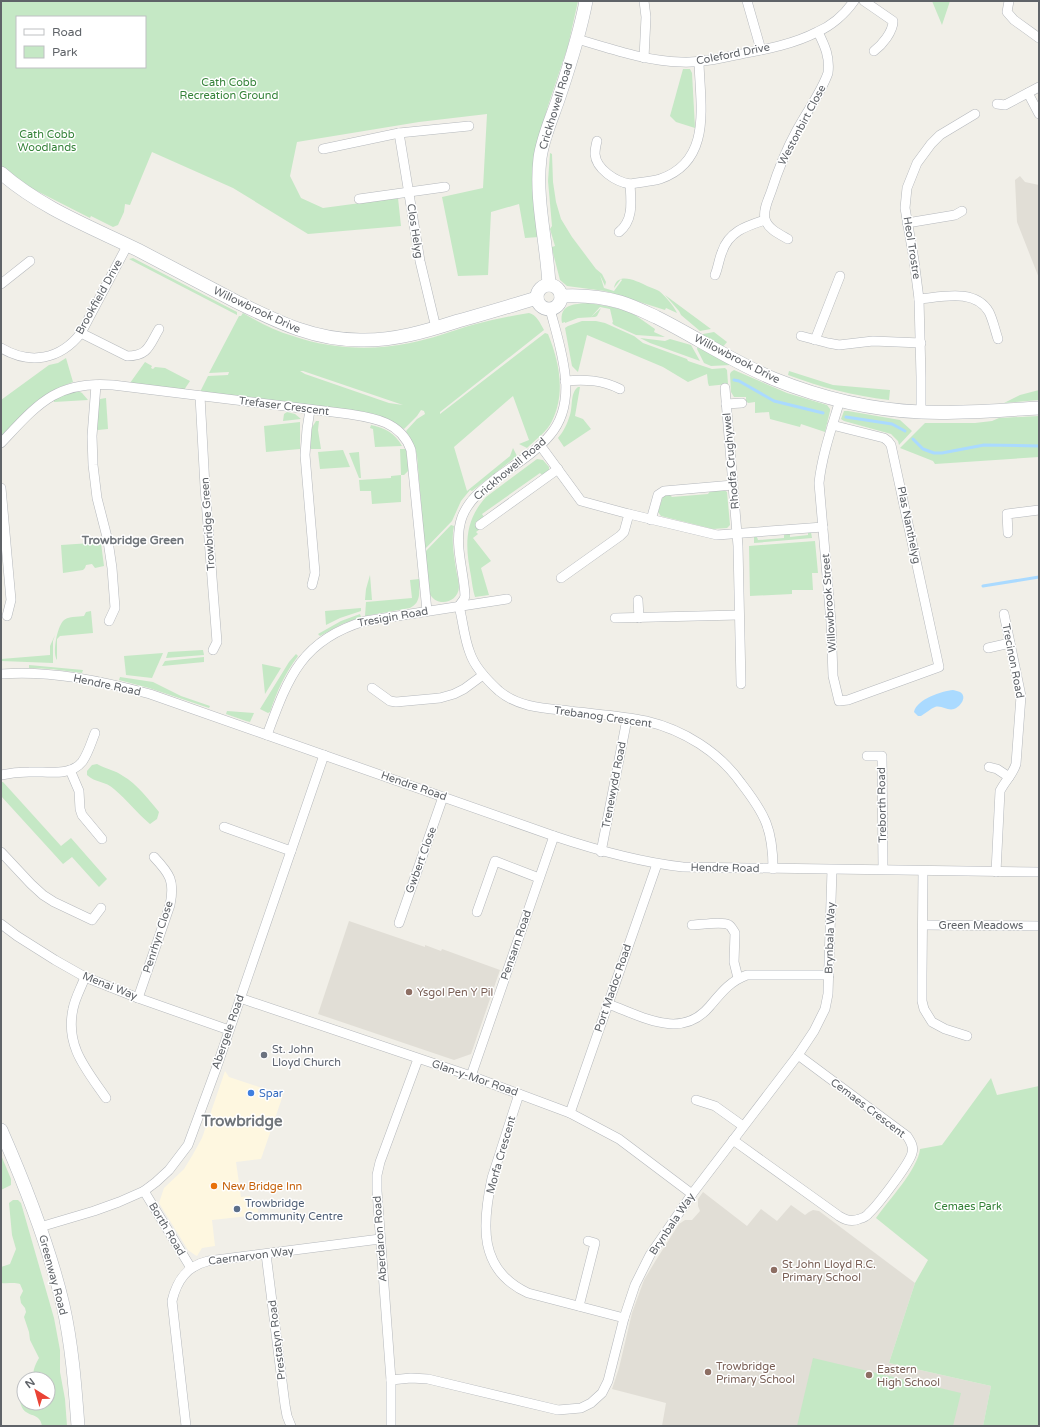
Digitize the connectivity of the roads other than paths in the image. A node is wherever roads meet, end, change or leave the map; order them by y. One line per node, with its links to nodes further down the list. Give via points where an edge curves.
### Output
1 (586, 1): 9 (street, Crickhowell Road)
2 (644, 1): 12 (street)
3 (747, 1): 10 (street)
4 (854, 1): 7 (street, Coleford Drive)
5 (864, 1): 11 (street, via 893,21 893,26)
6 (1009, 1): 8 (street, via 1007,12)
7 (818, 32): 10 (street, Coleford Drive); 29 (street, Westonbirt Close, via 828,55 828,73 787,149 766,205)
8 (1039, 38)
9 (577, 39): 12 (street, Coleford Drive); 38 (street, Crickhowell Road, via 550,119 540,159 540,201)
10 (761, 50): 13 (street, Coleford Drive)
11 (874, 51)
12 (644, 58): 13 (street, Coleford Drive)
13 (699, 62): 24 (street, via 701,122 695,148 675,172 659,179)
14 (1039, 87): 15 (street)
15 (1028, 93): 16 (street, via 1005,105); 18 (street)
16 (997, 104)
17 (975, 114): 30 (street, Heol Trostre, via 940,135 917,163 906,193)
18 (1039, 114)
19 (469, 126): 20 (street)
20 (399, 133): 22 (street); 26 (street, Clos Helyg)
21 (597, 141): 24 (street, via 595,154 600,166 614,178)
22 (323, 149)
23 (1, 173): 33 (street, Willowbrook Drive, via 38,200)
24 (630, 184): 31 (street, via 630,217)
25 (445, 187): 26 (street)
26 (408, 192): 27 (street); 43 (street, Clos Helyg, via 420,261)
27 (359, 199)
28 (962, 211): 30 (street, via 955,216)
29 (765, 220): 32 (street, via 774,231); 35 (street, via 745,226 731,237 723,249)
30 (907, 222): 41 (street, Heol Trostre)
31 (619, 232)
32 (788, 239)
33 (127, 246): 43 (street, Willowbrook Drive, via 280,323 304,332 334,339 362,340 391,338); 45 (street, Brookfield Drive)
34 (30, 261): 37 (street)
35 (714, 275)
36 (840, 276): 48 (street)
37 (1, 284)
38 (549, 285): 39 (street, via 557,288); 40 (street, via 542,288)
39 (561, 296): 42 (street, via 559,303); 56 (street, Willowbrook Drive, via 591,296 626,304 767,376)
40 (537, 298): 42 (street, via 540,305); 43 (street, Willowbrook Drive)
41 (919, 299): 47 (street, via 963,296 979,301 990,313); 49 (street, Heol Trostre)
42 (550, 309): 51 (street, Crickhowell Road)
43 (436, 328)
44 (159, 329): 45 (street, via 146,351 132,356 127,356)
45 (81, 333): 50 (street, Brookfield Drive, via 66,348 46,357 20,357)
46 (801, 336): 48 (street)
47 (998, 339)
48 (815, 340): 49 (street, via 839,345 873,341)
49 (921, 343): 61 (street, Heol Trostre)
50 (1, 348)
51 (565, 381): 54 (street, via 588,379); 64 (street, Crickhowell Road, via 564,402 559,420)
52 (96, 385): 55 (street, Trefaser Crescent); 63 (street, Trefaser Crescent, via 68,388 46,399); 86 (street, via 92,436 93,465 97,498 111,562 115,608)
53 (725, 388): 58 (street, Rhodfa Crughywel)
54 (620, 389)
55 (200, 396): 60 (street, Trefaser Crescent); 89 (street, Trowbridge Green, via 217,642)
56 (840, 400): 61 (street, Willowbrook Drive); 62 (street, Willowbrook Street)
57 (742, 403): 58 (street)
58 (726, 404): 66 (street, Rhodfa Crughywel)
59 (1039, 408): 61 (street, Willowbrook Drive)
60 (310, 410): 76 (street, via 305,455 315,573); 80 (street, Trefaser Crescent, via 374,417 396,427 406,438 412,459)
61 (920, 412)
62 (832, 425): 72 (street, Willowbrook Street, via 820,472); 90 (street, Plas Nanthelyg, via 884,438 891,445)
63 (1, 443)
64 (540, 445): 65 (street); 79 (street, Crickhowell Road, via 481,491 466,510 459,539 465,596)
65 (558, 469): 69 (street, via 581,501); 71 (street)
66 (733, 484): 70 (street, via 664,491 658,495); 74 (street, Rhodfa Crughywel)
67 (1, 488): 83 (street, via 11,600)
68 (1039, 510): 73 (street, via 1007,514)
69 (629, 514): 70 (street); 75 (street, via 624,532 620,536)
70 (651, 520): 74 (street, via 717,535)
71 (480, 525)
72 (823, 527): 74 (street); 90 (street, Willowbrook Street, via 833,676 840,705)
73 (1008, 533)
74 (737, 534): 82 (street, Rhodfa Crughywel)
75 (561, 578)
76 (312, 585)
77 (507, 599): 79 (street, Tresigin Road)
78 (638, 600): 85 (street)
79 (459, 606): 80 (street, Tresigin Road); 92 (street, Trebanog Crescent, via 470,653)
80 (427, 611): 97 (street, Tresigin Road, via 364,621 341,630 307,653 281,696)
81 (1004, 614): 87 (street, Trecinon Road)
82 (739, 615): 85 (street); 93 (street, Rhodfa Crughywel)
83 (7, 616)
84 (615, 618): 85 (street)
85 (639, 618)
86 (109, 621)
87 (1010, 643): 88 (street); 103 (street, Trecinon Road, via 1022,704 1016,764)
88 (988, 648)
89 (213, 650)
90 (939, 667)
91 (1, 674): 97 (street, Hendre Road, via 51,675 134,690)
92 (483, 675): 94 (street, via 464,689 440,698 396,702 390,701); 95 (street, Trebanog Crescent, via 512,700 536,707)
93 (741, 684)
94 (372, 688)
95 (627, 719): 110 (street, Trenewydd Road); 113 (street, Trebanog Crescent, via 646,721 669,728 690,738 726,764 752,797 766,822 772,839)
96 (95, 733): 101 (street, via 82,762)
97 (267, 735): 98 (street, Hendre Road)
98 (324, 755): 104 (street, Hendre Road); 108 (street, Abergele Road)
99 (867, 756): 114 (street, Treborth Road, via 882,756)
100 (989, 767): 103 (street)
101 (70, 770): 102 (street); 107 (street, via 79,791 82,815)
102 (1, 775)
103 (1009, 777): 117 (street, Trecinon Road, via 1000,791)
104 (443, 797): 106 (street, Hendre Road); 122 (street, Gwbert Close)
105 (224, 826): 108 (street)
106 (554, 836): 110 (street, Hendre Road); 119 (street, Pensarn Road)
107 (102, 839)
108 (291, 851): 131 (street, Abergele Road)
109 (1, 852): 120 (street, via 31,884 54,902 92,920)
110 (601, 852): 112 (street, Hendre Road)
111 (154, 857): 130 (street, Penrhyn Close, via 168,873 172,897)
112 (657, 864): 113 (street, Hendre Road); 132 (street, Port Madoc Road)
113 (773, 869): 115 (street, Hendre Road)
114 (883, 869): 115 (street, Hendre Road); 116 (street, Hendre Road)
115 (832, 870): 127 (street, Brynbala Way)
116 (923, 871): 117 (street, Hendre Road); 125 (street, Green Meadows)
117 (996, 872): 118 (street, Hendre Road)
118 (1039, 872)
119 (539, 878): 121 (street, via 495,861); 137 (street, Pensarn Road)
120 (101, 908)
121 (477, 912)
122 (398, 923)
123 (1, 924): 128 (street, Menai Way)
124 (692, 925): 129 (street, via 729,925 735,933 734,962)
125 (923, 925): 126 (street, Green Meadows); 134 (street, Green Meadows, via 924,1009 932,1022)
126 (1039, 926)
127 (829, 975): 129 (street, via 758,974); 135 (street, Brynbala Way, via 825,1009)
128 (85, 977): 130 (street, Menai Way); 139 (street, via 73,1009 72,1040 82,1063)
129 (738, 978): 132 (street, via 727,986 700,1016 681,1024 662,1024)
130 (138, 998): 133 (street, Menai Way)
131 (240, 998): 133 (street, Abergele Road); 136 (street, Glan-y-Mor Road)
132 (608, 1004): 141 (street, Port Madoc Road)
133 (229, 1030): 145 (street, Abergele Road, via 188,1145 169,1170)
134 (967, 1036)
135 (798, 1055): 142 (street, Brynbala Way); 144 (street, Cemaes Crescent, via 907,1136 912,1148 908,1164 870,1213 852,1221 839,1216)
136 (418, 1059): 137 (street, Glan-y-Mor Road); 148 (street, Aberdaron Road, via 377,1174)
137 (470, 1076): 138 (street, Glan-y-Mor Road)
138 (519, 1094): 141 (street, Glan-y-Mor Road); 152 (street, Morfa Crescent, via 489,1192 486,1219 490,1256 512,1284 528,1293)
139 (106, 1098)
140 (696, 1100): 142 (street, via 714,1106)
141 (570, 1113): 146 (street, Glan-y-Mor Road, via 618,1139)
142 (743, 1126): 144 (street, Brynbala Way)
143 (1, 1130): 147 (street, Greenway Road)
144 (733, 1140): 146 (street, Brynbala Way)
145 (144, 1191): 147 (street, Abergele Road, via 94,1211); 151 (street, Borth Road)
146 (692, 1194): 153 (street, Brynbala Way, via 650,1255 635,1285)
147 (40, 1227): 155 (street, Greenway Road, via 63,1306 74,1376)
148 (380, 1239): 150 (street, Caernarvon Way); 154 (street, Aberdaron Road)
149 (588, 1241): 152 (street, via 596,1243)
150 (266, 1254): 151 (street, Caernarvon Way, via 202,1262); 157 (street, Prestatyn Road, via 285,1405)
151 (191, 1268): 156 (street, Caernarvon Way, via 178,1282 172,1301)
152 (579, 1306): 153 (street, Morfa Crescent)
153 (624, 1318): 154 (street, Brynbala Way, via 608,1381 602,1393 581,1408 558,1410 428,1379)
154 (391, 1380): 158 (street, Aberdaron Road)
155 (78, 1426)
156 (186, 1426)
157 (291, 1426)
158 (391, 1426)

